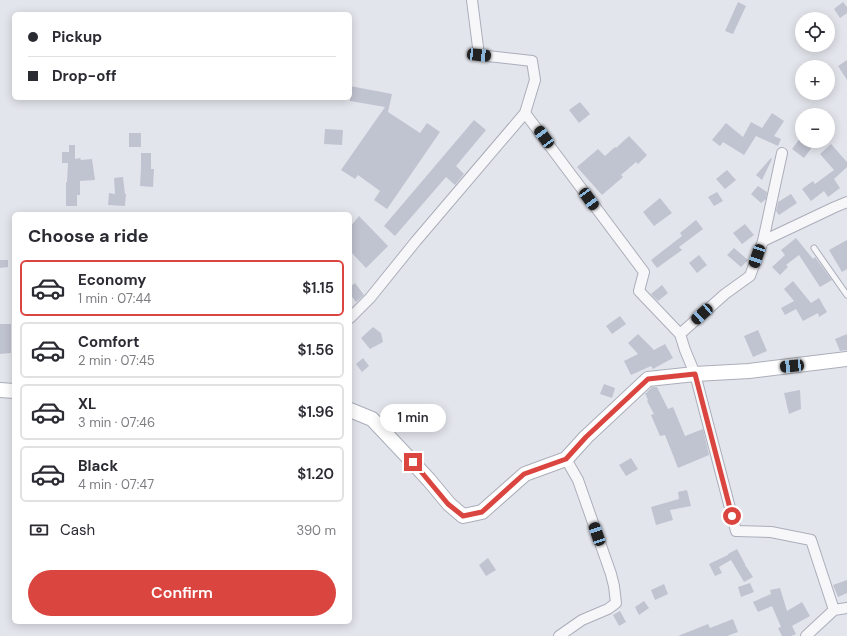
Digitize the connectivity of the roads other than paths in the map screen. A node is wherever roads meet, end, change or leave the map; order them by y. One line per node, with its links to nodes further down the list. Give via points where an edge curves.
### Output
1 (472, 0): 2 (street, via 479,55 532,61 535,80)
2 (525, 113): 8 (street, via 370,298); 9 (street, via 644,272 639,292)
3 (782, 153): 5 (street)
4 (847, 202): 5 (street)
5 (763, 241): 9 (street, via 750,276 724,294)
6 (814, 248): 7 (lane)
7 (847, 294)
8 (352, 316)
9 (680, 334): 11 (street)
10 (847, 359): 11 (street, via 749,371)
11 (695, 374): 15 (street, via 648,379); 17 (street, via 736,531 771,532 811,540)
12 (0, 390): 13 (street)
13 (12, 391)
14 (352, 411): 15 (street, via 372,419 448,504 463,516 482,512 524,474)
15 (566, 459): 18 (street, via 578,480 611,574 616,603 582,620)
16 (847, 608): 17 (street)
17 (834, 610): 19 (street)
18 (559, 636)
19 (806, 636)

